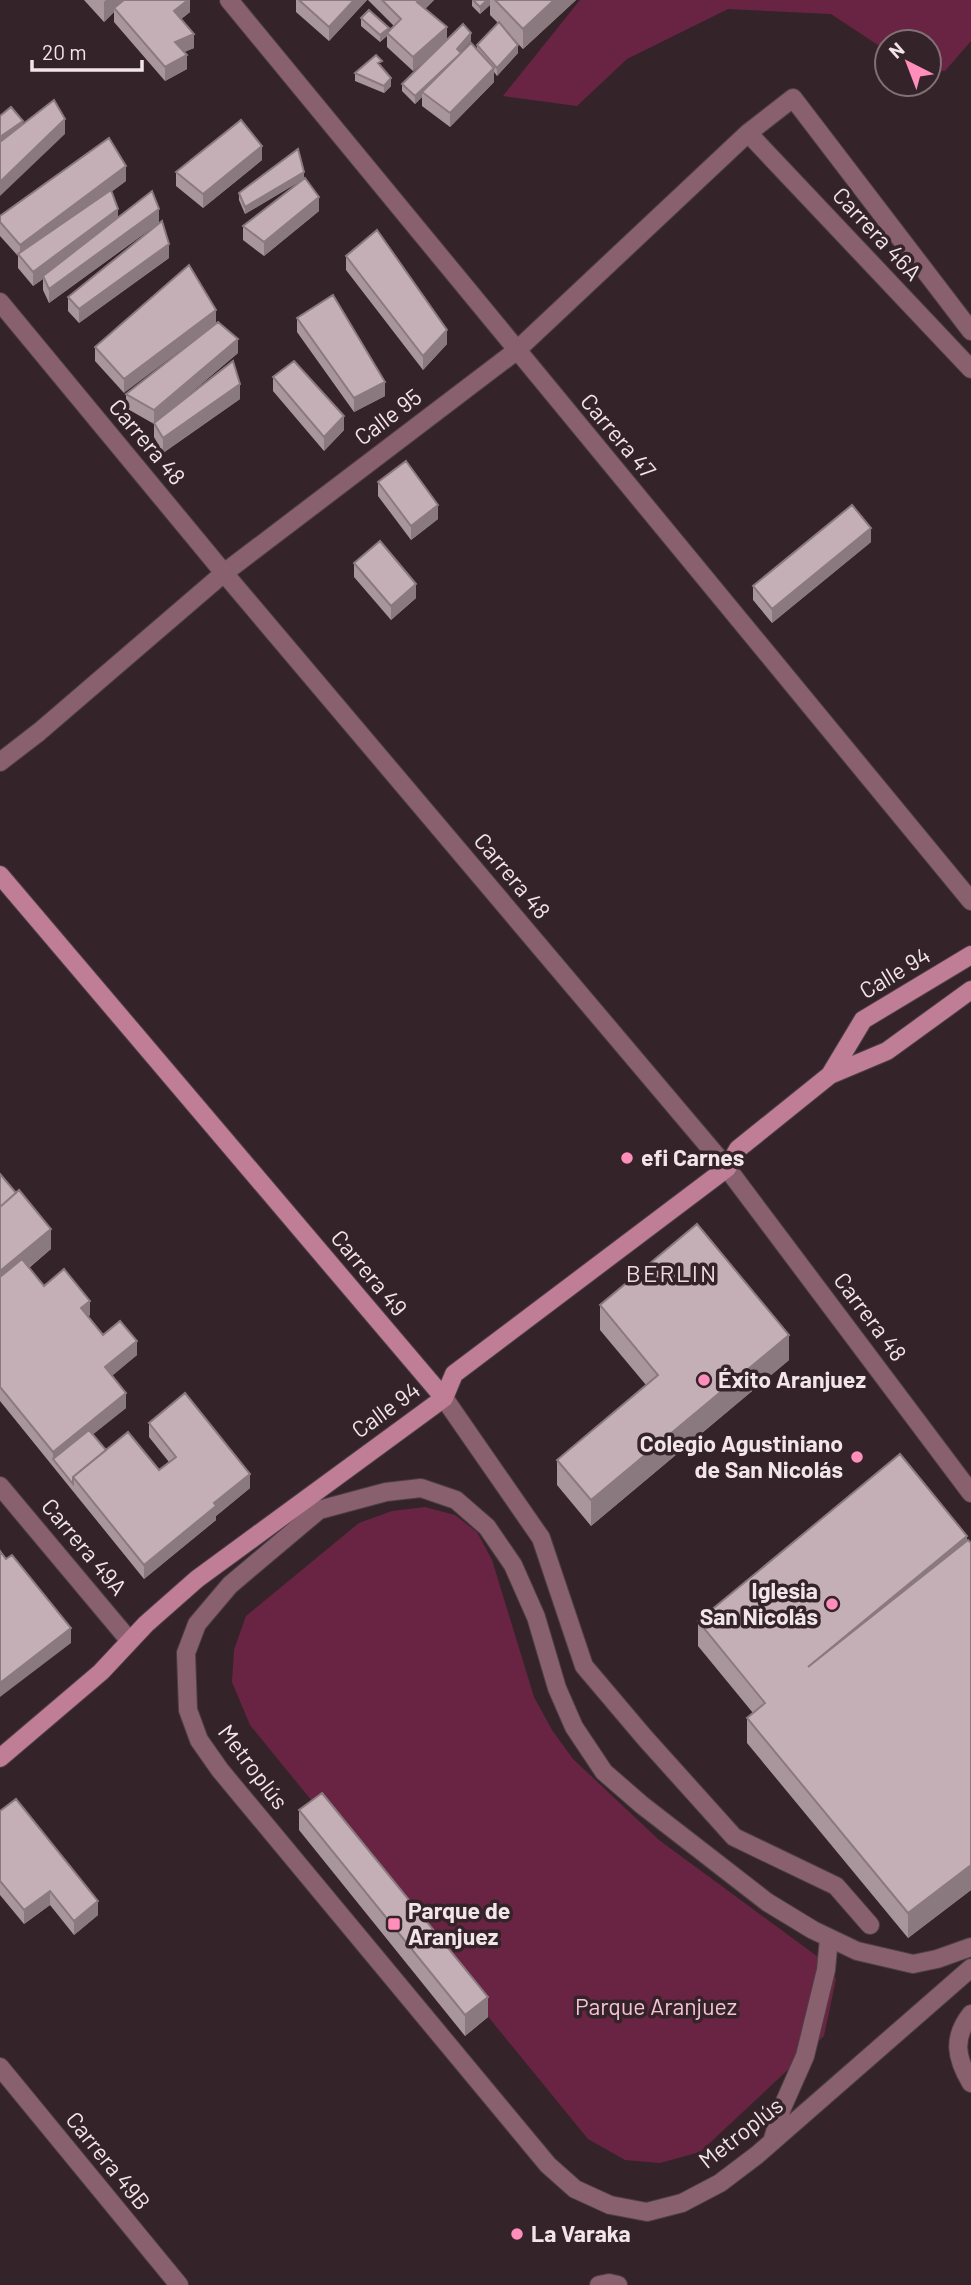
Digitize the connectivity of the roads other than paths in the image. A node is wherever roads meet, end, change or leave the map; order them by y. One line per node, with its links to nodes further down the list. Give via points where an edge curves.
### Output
1 (229, 0): 6 (street, Carrera 47)
2 (793, 98): 3 (street, Calle 95); 5 (street, Carrera 46A)
3 (748, 133): 6 (street, Calle 95); 7 (street, Carrera 46A)
4 (0, 302): 8 (street, Carrera 48)
5 (971, 331)
6 (516, 351): 8 (street, Calle 95); 11 (street, Carrera 47)
7 (971, 369)
8 (224, 573): 9 (street, Calle 95); 15 (street, Carrera 48)
9 (0, 762)
10 (0, 875): 16 (street, Carrera 49)
11 (971, 901)
12 (971, 956): 14 (street, Calle 94, via 863,1020)
13 (971, 990): 14 (street, Calle 94, via 887,1051)
14 (830, 1075): 15 (street, Calle 94, via 738,1149)
15 (727, 1168): 16 (street, Calle 94, via 454,1374); 18 (street, Carrera 48)
16 (444, 1398): 19 (street, Calle 94, via 197,1579); 21 (street, Carrera 49, via 541,1538 584,1666 734,1837 836,1886)
17 (0, 1486): 19 (street, Carrera 49A)
18 (971, 1493)
19 (129, 1640): 20 (street, Calle 94, via 101,1672)
20 (0, 1758)
21 (870, 1925)
22 (829, 1938): 23 (street, Metroplús, via 857,1951 913,1964); 28 (street, via 805,2056); 28 (street, Metroplús, via 736,1880 604,1772 574,1727 513,1565 487,1527 456,1500 421,1488 319,1510 230,1585 197,1624 186,1653 186,1677 188,1710 199,1740 548,2165 575,2189 611,2205 647,2212 682,2203 720,2183)
23 (971, 1947)
24 (971, 1968): 28 (street, Metroplús)
25 (971, 2014): 27 (street, via 957,2046)
26 (0, 2067): 29 (street, Carrera 49B)
27 (971, 2084)
28 (772, 2142)
29 (179, 2285)

